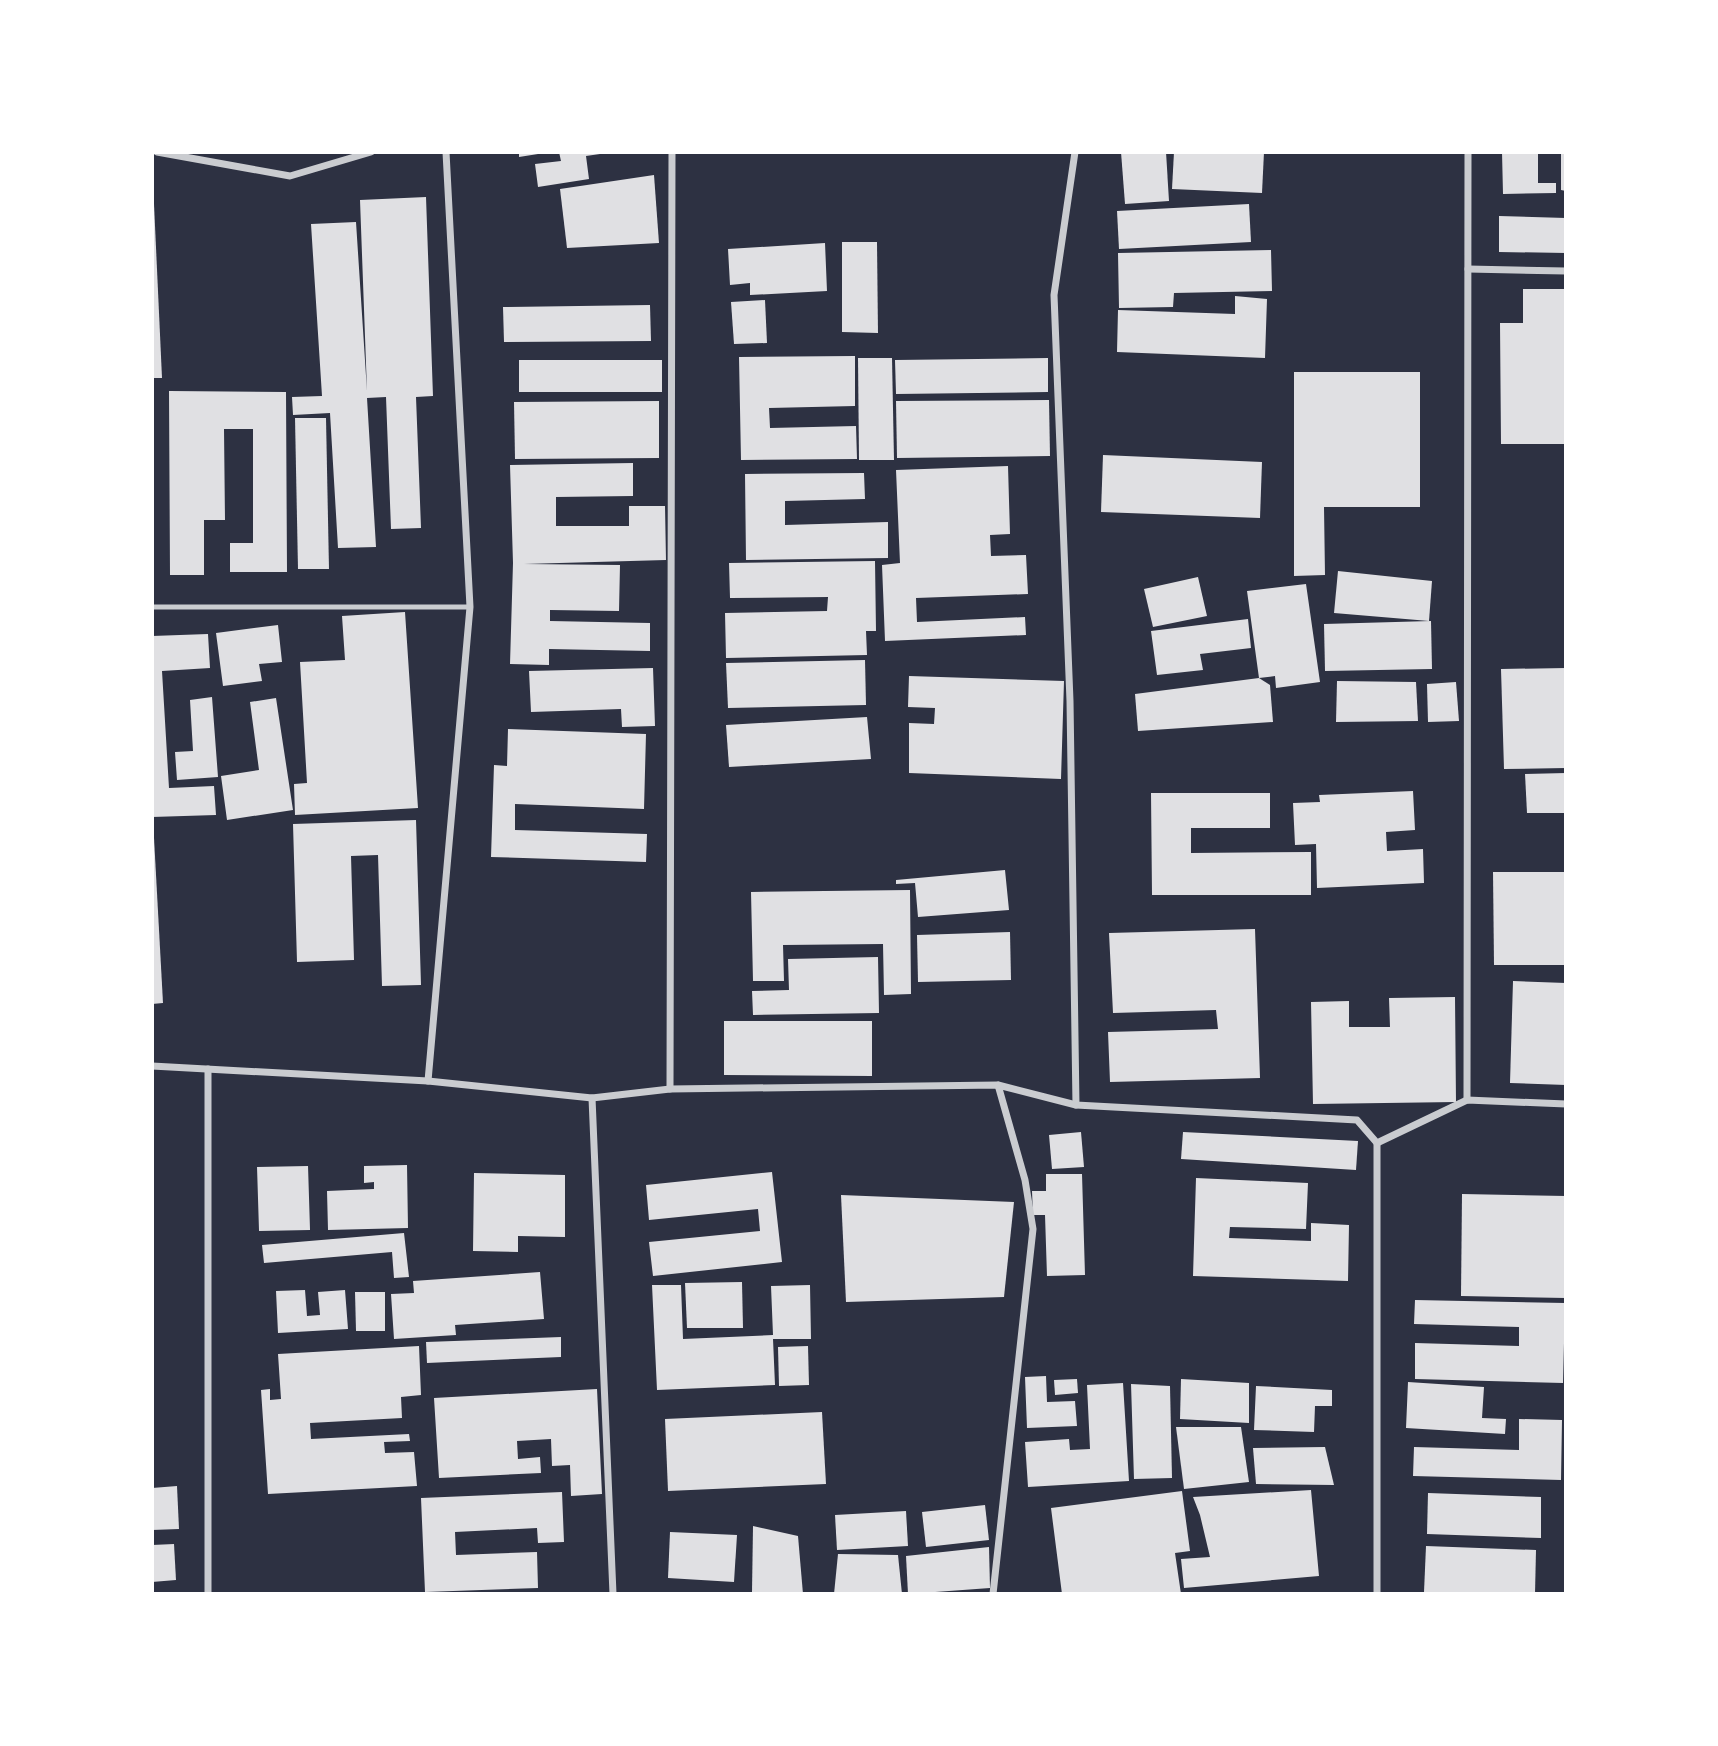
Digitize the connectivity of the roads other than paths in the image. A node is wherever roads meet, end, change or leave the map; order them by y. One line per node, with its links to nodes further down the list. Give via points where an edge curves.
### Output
1 (158, 152): 2 (street, via 290,176)
2 (370, 152)
3 (446, 152): 10 (street)
4 (672, 152): 15 (street)
5 (1075, 152): 19 (street, via 1055,295 1070,701)
6 (1468, 152): 7 (street)
7 (1468, 269): 8 (street); 17 (street)
8 (1566, 271)
9 (152, 607): 10 (lane)
10 (470, 607): 13 (street)
11 (152, 1066): 12 (street)
12 (208, 1069): 13 (street); 21 (street)
13 (428, 1081): 16 (street)
14 (998, 1085): 15 (street); 19 (street); 23 (street, via 1025,1180 1033,1229)
15 (670, 1089): 16 (street)
16 (593, 1098): 22 (street)
17 (1466, 1100): 18 (street); 20 (street)
18 (1566, 1104)
19 (1076, 1105): 20 (street, via 1357,1120)
20 (1377, 1143): 24 (street)
21 (208, 1594)
22 (613, 1594)
23 (993, 1594)
24 (1377, 1594)

